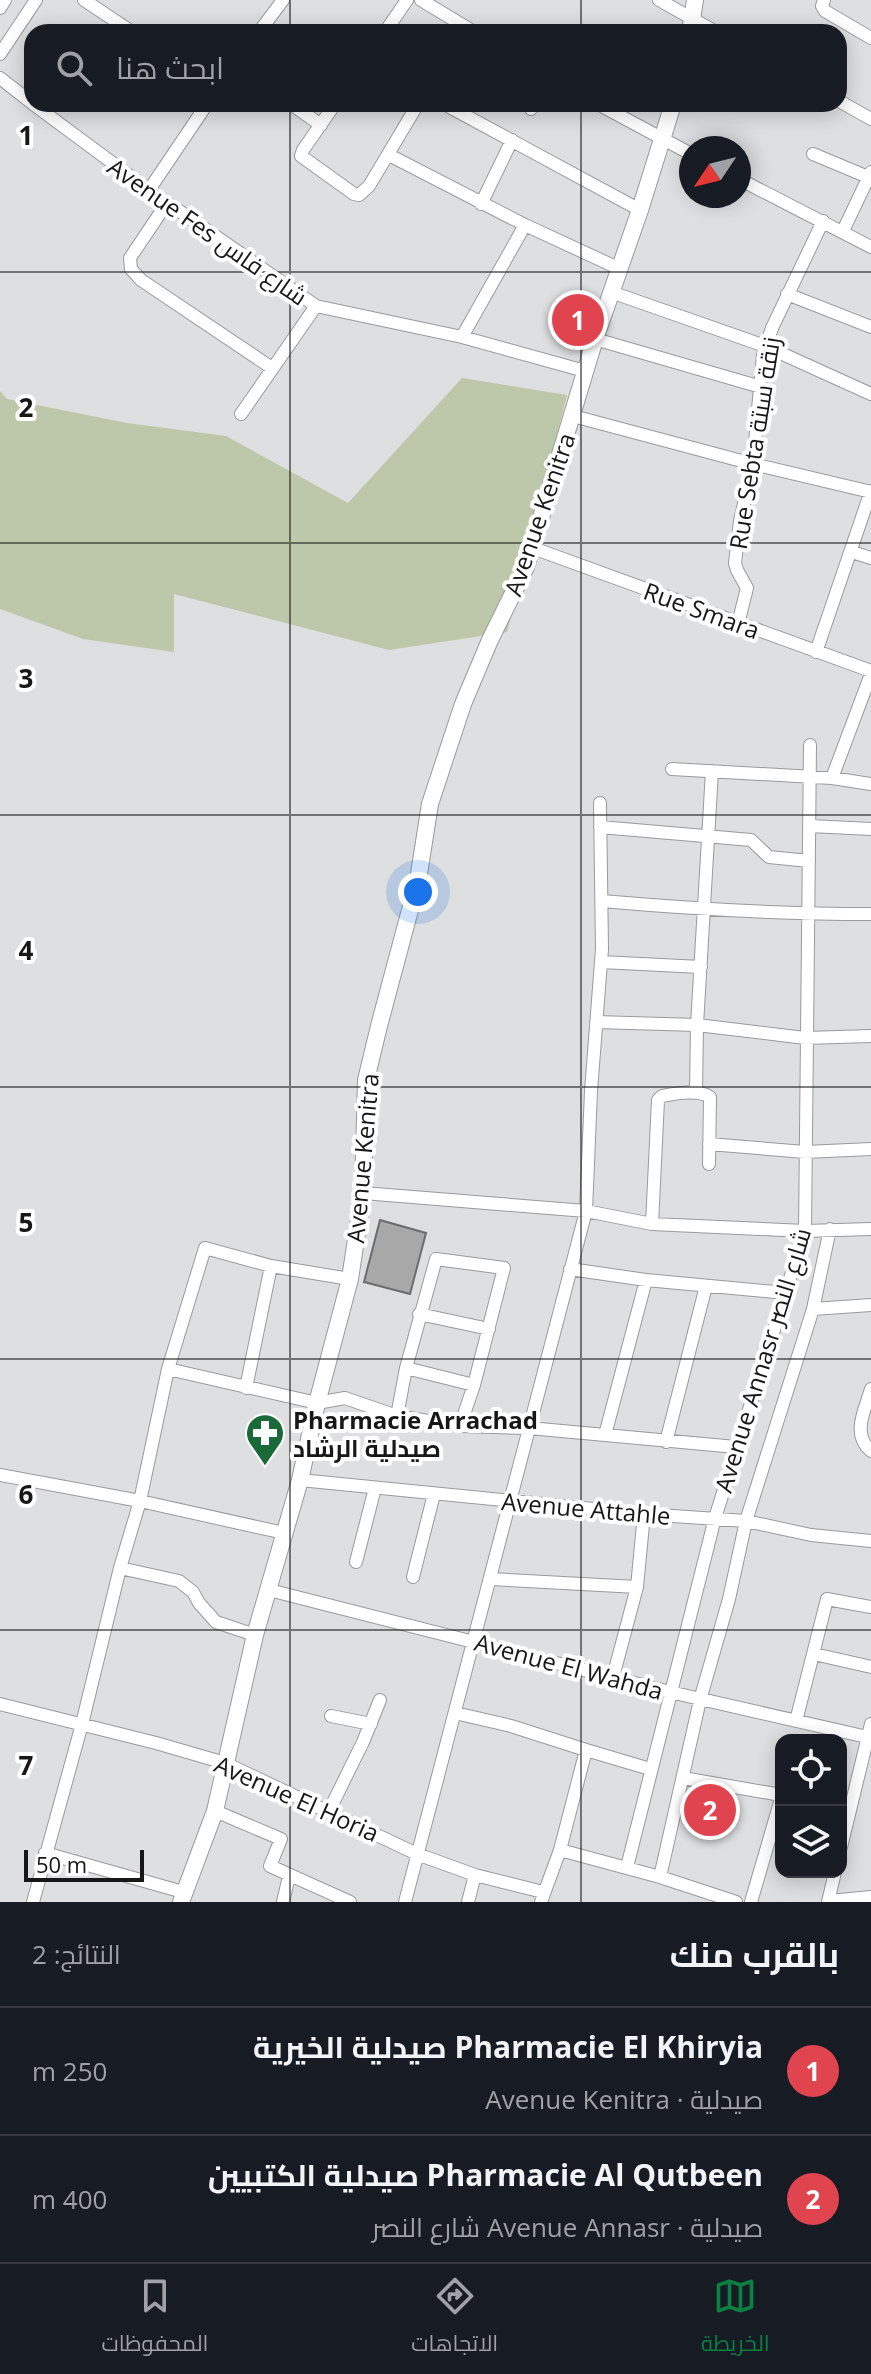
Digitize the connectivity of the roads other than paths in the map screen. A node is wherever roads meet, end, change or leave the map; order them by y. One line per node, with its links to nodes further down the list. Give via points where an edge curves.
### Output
1 (5, 0): 10 (street)
2 (36, 0): 18 (street)
3 (84, 0): 11 (street)
4 (283, 0): 12 (street)
5 (407, 0): 13 (street)
6 (421, 0): 14 (street)
7 (659, 0): 15 (street)
8 (695, 0): 16 (street)
9 (824, 0): 17 (street, via 825,11)
10 (0, 8)
11 (120, 24)
12 (265, 24)
13 (390, 24)
14 (461, 24)
15 (690, 24)
16 (691, 24)
17 (871, 38)
18 (0, 54)
19 (0, 78): 20 (street, Avenue Fes شارع فاس)
20 (24, 98)
21 (847, 106): 30 (street)
22 (43, 112): 39 (street, Avenue Fes شارع فاس)
23 (202, 112): 39 (street)
24 (302, 112): 31 (street)
25 (330, 112): 31 (street)
26 (413, 112): 36 (street)
27 (459, 112): 32 (street)
28 (612, 112): 33 (street)
29 (671, 112): 33 (street, Avenue Kenitra)
30 (871, 119)
31 (321, 125): 36 (street, via 301,156 354,194 365,192)
32 (512, 140): 41 (street); 42 (street)
33 (662, 140): 34 (street); 42 (street, Avenue Kenitra)
34 (679, 148)
35 (813, 154): 37 (street)
36 (389, 155): 41 (street)
37 (870, 174): 45 (street)
38 (751, 185): 43 (street)
39 (149, 190): 40 (street, Avenue Fes شارع فاس)
40 (167, 203): 50 (street, Avenue Fes شارع فاس); 55 (street, via 130,258 131,269)
41 (481, 204): 44 (street)
42 (640, 210): 47 (street, Avenue Kenitra)
43 (823, 221): 45 (street); 49 (street, Rue Sebta زنقة سبتة)
44 (525, 225): 47 (street); 52 (street)
45 (843, 231): 46 (street)
46 (871, 247)
47 (618, 268): 48 (street, Avenue Kenitra)
48 (611, 292): 53 (street, Avenue Kenitra); 54 (street)
49 (787, 294): 51 (street); 54 (street, Rue Sebta زنقة سبتة)
50 (316, 306): 52 (street, Avenue Fes شارع فاس); 55 (street)
51 (871, 327)
52 (462, 337): 56 (street, Avenue Fes شارع فاس)
53 (595, 339): 56 (street, Avenue Kenitra); 57 (street)
54 (765, 346): 57 (street, Rue Sebta زنقة سبتة); 58 (street)
55 (272, 368): 59 (street)
56 (585, 371): 60 (street, Avenue Kenitra)
57 (761, 387): 61 (street, Rue Sebta زنقة سبتة)
58 (871, 394)
59 (241, 414)
60 (573, 416): 61 (street); 63 (street, Avenue Kenitra)
61 (753, 464): 62 (street); 66 (street, Rue Sebta زنقة سبتة, via 735,563 747,592)
62 (871, 492): 64 (street)
63 (533, 548): 66 (street, Rue Smara); 96 (street, Avenue Kenitra, via 463,704 430,804 418,880 366,1080)
64 (852, 552): 65 (street); 67 (street)
65 (871, 558)
66 (738, 624): 67 (street, Rue Smara)
67 (816, 652): 68 (street, Rue Smara)
68 (871, 673): 73 (street)
69 (810, 745): 72 (street, Avenue Annasr شارع النصر)
70 (672, 769): 71 (street)
71 (712, 771): 72 (street); 79 (street)
72 (810, 777): 73 (street); 76 (street, Avenue Annasr شارع النصر)
73 (832, 778): 74 (street)
74 (871, 784)
75 (600, 803): 77 (street)
76 (810, 826): 78 (street); 80 (street, Avenue Annasr شارع النصر)
77 (600, 827): 79 (street); 81 (street)
78 (871, 829)
79 (709, 835): 80 (street, via 751,840 769,857); 82 (street)
80 (809, 861): 83 (street, Avenue Annasr شارع النصر)
81 (602, 901): 82 (street); 85 (street)
82 (705, 910): 83 (street); 86 (street)
83 (807, 914): 84 (street); 90 (street, Avenue Annasr شارع النصر)
84 (871, 914)
85 (601, 962): 86 (street); 87 (street)
86 (701, 967): 88 (street)
87 (596, 1022): 88 (street); 97 (street)
88 (697, 1025): 90 (street); 91 (street)
89 (871, 1036): 90 (street)
90 (805, 1038): 94 (street, Avenue Annasr شارع النصر)
91 (696, 1092): 92 (street, via 711,1100); 98 (street, via 667,1094 658,1100)
92 (709, 1144): 94 (street); 95 (street)
93 (871, 1149): 94 (street)
94 (805, 1152): 101 (street, Avenue Annasr شارع النصر)
95 (709, 1164)
96 (363, 1193): 97 (street); 104 (street, Avenue Kenitra)
97 (586, 1211): 98 (street); 103 (street)
98 (652, 1224): 101 (street)
99 (830, 1229): 100 (street); 101 (street); 109 (street, Avenue Annasr شارع النصر)
100 (871, 1229)
101 (805, 1231): 107 (street, Avenue Annasr شارع النصر)
102 (271, 1266): 104 (street); 113 (street, via 205,1248); 115 (street)
103 (570, 1269): 105 (street); 120 (street)
104 (350, 1279): 117 (street, Avenue Kenitra)
105 (646, 1280): 106 (street); 121 (street)
106 (706, 1286): 107 (street); 122 (street)
107 (786, 1293): 123 (street, Avenue Annasr شارع النصر)
108 (871, 1305): 109 (street)
109 (813, 1309): 133 (street, Avenue Annasr شارع النصر)
110 (419, 1314): 111 (street); 111 (street, via 436,1259 504,1268); 112 (street)
111 (489, 1329): 114 (street)
112 (406, 1368): 114 (street); 118 (street)
113 (168, 1369): 115 (street); 129 (street)
114 (474, 1385): 119 (street)
115 (246, 1388): 117 (street)
116 (871, 1389): 124 (street, via 859,1432)
117 (317, 1403): 118 (street, via 345,1398); 126 (street, Avenue Kenitra)
118 (397, 1416): 119 (street)
119 (460, 1426): 120 (street)
120 (529, 1428): 121 (street); 130 (street)
121 (605, 1435): 122 (street)
122 (666, 1442): 123 (street)
123 (736, 1447): 132 (street, Avenue Annasr شارع النصر)
124 (871, 1451)
125 (0, 1475): 129 (street)
126 (300, 1480): 127 (street, Avenue Attahle); 134 (street, Avenue Kenitra)
127 (375, 1488): 128 (street, Avenue Attahle); 136 (street)
128 (434, 1494): 130 (street, Avenue Attahle); 138 (street)
129 (140, 1501): 134 (street); 137 (street)
130 (510, 1501): 131 (street, Avenue Attahle); 139 (street)
131 (644, 1514): 132 (street, Avenue Attahle); 140 (street)
132 (715, 1518): 133 (street, Avenue Attahle); 148 (street, Avenue Annasr شارع النصر)
133 (746, 1521): 135 (street, Avenue Attahle); 150 (street, Avenue Annasr شارع النصر)
134 (284, 1533): 141 (street, Avenue Kenitra)
135 (871, 1541)
136 (356, 1562)
137 (120, 1568): 143 (street, via 179,1581 216,1622); 155 (street)
138 (413, 1577)
139 (491, 1579): 140 (street); 144 (street)
140 (637, 1587): 147 (street)
141 (269, 1590): 143 (street, Avenue Kenitra); 144 (street, Avenue El Wahda)
142 (871, 1607): 145 (street, via 827,1599)
143 (255, 1635): 159 (street, Avenue Kenitra)
144 (473, 1641): 147 (street, Avenue El Wahda); 152 (street)
145 (814, 1654): 146 (street); 154 (street)
146 (871, 1667)
147 (613, 1677): 148 (street, Avenue El Wahda)
148 (670, 1692): 150 (street, Avenue El Wahda); 160 (street, Avenue Annasr شارع النصر)
149 (380, 1700): 156 (street)
150 (700, 1700): 154 (street, Avenue El Wahda); 161 (street, Avenue Annasr شارع النصر)
151 (0, 1704): 155 (street, Avenue El Horia)
152 (455, 1713): 158 (street); 169 (street)
153 (331, 1716): 156 (street)
154 (796, 1721): 157 (street, Avenue El Wahda)
155 (82, 1724): 159 (street, Avenue El Horia); 168 (street)
156 (371, 1724): 166 (street)
157 (870, 1733): 164 (street)
158 (586, 1750): 160 (street); 167 (street)
159 (225, 1763): 165 (street, Avenue Kenitra); 166 (street, Avenue El Horia)
160 (650, 1769): 170 (street, Avenue Annasr شارع النصر)
161 (683, 1778): 162 (street); 173 (street, Avenue Annasr شارع النصر)
162 (775, 1796)
163 (778, 1806): 185 (street)
164 (846, 1806)
165 (215, 1811): 172 (street, via 281,1839 270,1866); 175 (street, Avenue Kenitra)
166 (329, 1811): 169 (street, Avenue El Horia)
167 (560, 1850): 170 (street); 176 (street)
168 (45, 1853): 175 (street); 180 (street)
169 (417, 1854): 171 (street, Avenue El Horia); 182 (street)
170 (627, 1867): 173 (street)
171 (475, 1875): 176 (street, Avenue El Horia); 183 (street)
172 (289, 1876): 178 (street); 181 (street)
173 (660, 1877): 184 (street)
174 (834, 1878): 179 (street)
175 (182, 1897)
176 (542, 1897)
177 (871, 1897): 179 (street)
178 (344, 1901)
179 (828, 1901)
180 (33, 1902)
181 (283, 1902)
182 (405, 1902)
183 (468, 1902)
184 (736, 1902)
185 (751, 1902)

